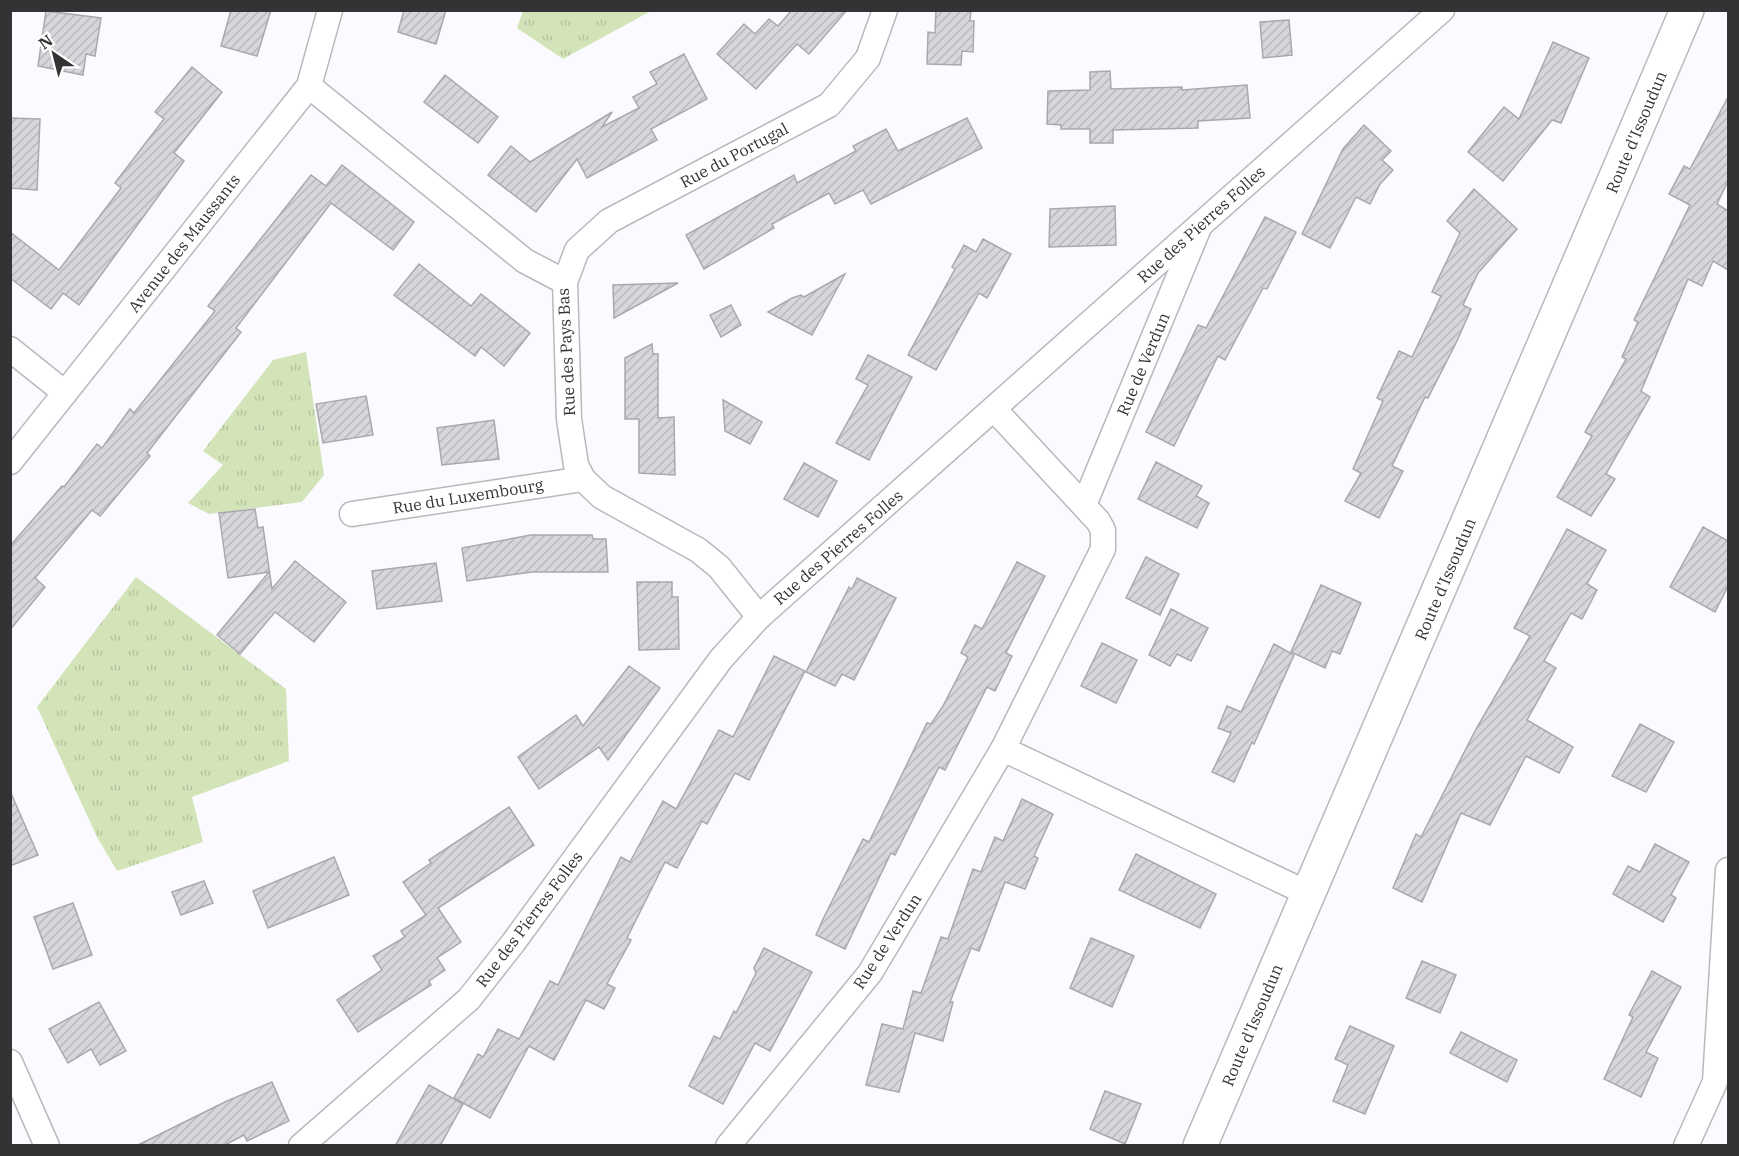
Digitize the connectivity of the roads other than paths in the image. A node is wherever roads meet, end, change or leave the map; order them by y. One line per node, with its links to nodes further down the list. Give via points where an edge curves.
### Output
1 (330, 10): 5 (street, Avenue des Maussants)
2 (885, 10): 7 (street, Rue du Portugal, via 868,58 829,105 609,220 577,250)
3 (1442, 10): 6 (street, Rue des Pierres Folles)
4 (1687, 10): 18 (main road, Route d'Issoudun, via 1451,566)
5 (309, 86): 7 (street, Rue des Pays Bas, via 525,261); 9 (street, Avenue des Maussants)
6 (1201, 224): 10 (street, Rue des Pierres Folles); 13 (street, Rue de Verdun)
7 (565, 282): 12 (street, Rue des Pays Bas, via 569,419 573,454)
8 (10, 349): 9 (street)
9 (65, 393): 11 (street, Avenue des Maussants)
10 (993, 409): 13 (street, Rue de Verdun); 15 (street, Rue des Pierres Folles)
11 (10, 462)
12 (583, 478): 14 (street, Rue du Luxembourg); 15 (street, Rue des Pays Bas, via 602,497 705,555)
13 (1084, 505): 16 (street, Rue de Verdun, via 1103,530 1103,549)
14 (352, 514)
15 (759, 617): 21 (street, Rue des Pierres Folles, via 721,659 469,999)
16 (1003, 749): 18 (street); 22 (street, Rue de Verdun, via 870,973)
17 (1728, 870): 24 (street, via 1715,1082)
18 (1307, 893): 23 (main road, Route d'Issoudun)
19 (10, 1062): 20 (street)
20 (47, 1146)
21 (301, 1146)
22 (728, 1146)
23 (1200, 1146)
24 (1686, 1146)

